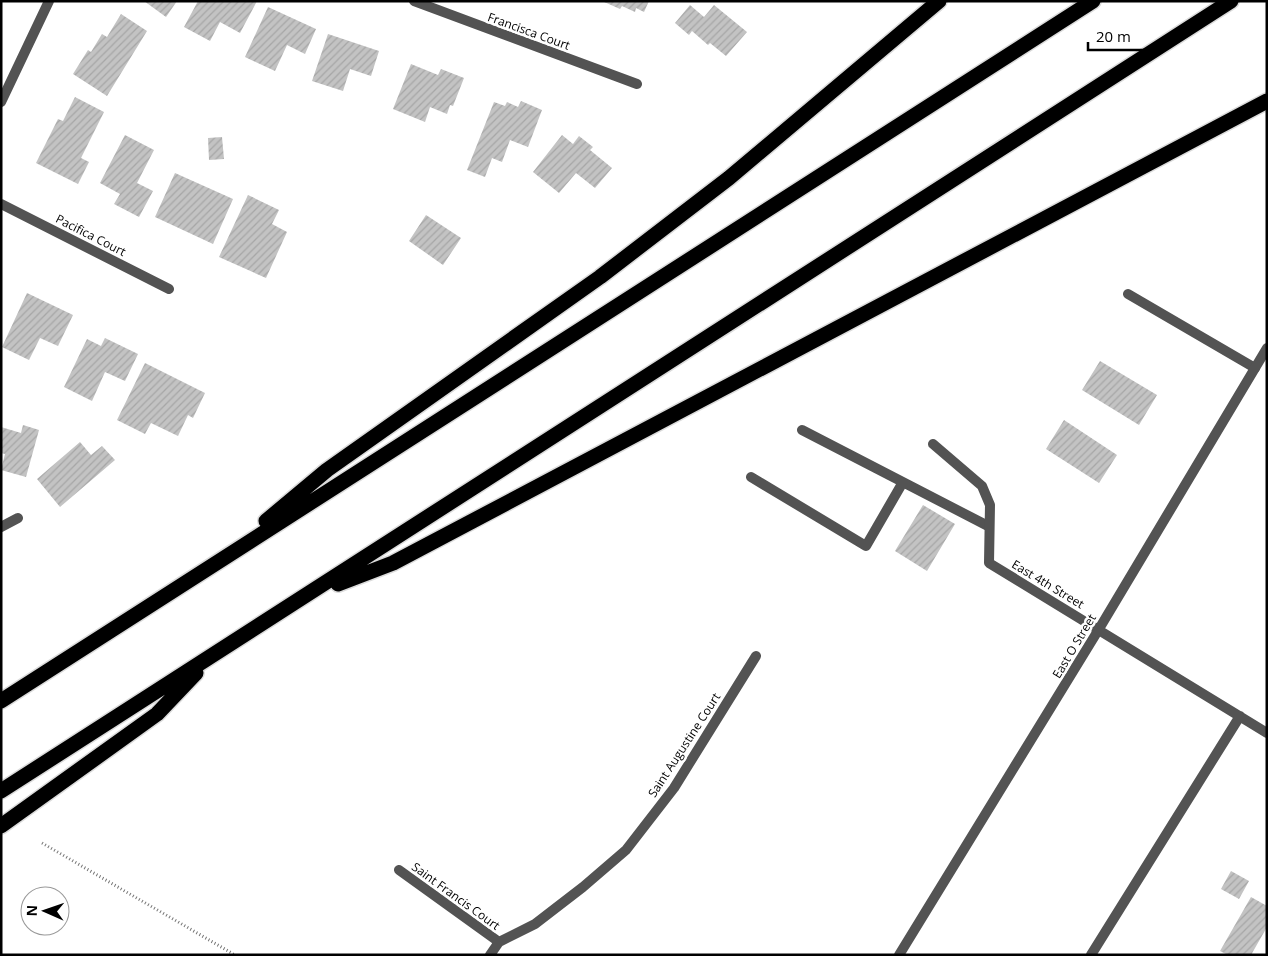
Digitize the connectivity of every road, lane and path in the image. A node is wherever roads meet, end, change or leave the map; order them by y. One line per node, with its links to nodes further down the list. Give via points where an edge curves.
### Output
1 (49, 1): 8 (street)
2 (414, 1): 6 (street, Francisca Court)
3 (939, 1): 21 (highway, via 729,178 600,277 327,470)
4 (1093, 1): 21 (highway)
5 (1232, 1): 22 (highway)
6 (637, 84)
7 (1267, 100): 22 (highway, via 393,563)
8 (1, 102)
9 (1, 204): 10 (street, Pacifica Court)
10 (169, 288)
11 (1128, 294): 13 (street)
12 (1267, 348): 13 (street, East O Street)
13 (1255, 368): 23 (street, East O Street)
14 (802, 430): 17 (street)
15 (933, 444): 19 (street, East 4th Street, via 982,486 990,505)
16 (751, 477): 17 (street, via 866,546)
17 (903, 482): 19 (street)
18 (18, 518): 20 (street)
19 (988, 526): 23 (street, East 4th Street, via 988,563)
20 (1, 527)
21 (221, 560): 26 (highway)
22 (308, 596): 24 (highway)
23 (1099, 629): 27 (street, East 4th Street); 36 (street, East O Street)
24 (214, 655): 29 (highway); 30 (highway, via 156,714)
25 (756, 656): 33 (street, Saint Augustine Court, via 674,788 626,850 535,924)
26 (1, 701)
27 (1240, 716): 28 (street, East 4th Street); 37 (street)
28 (1267, 733)
29 (1, 791)
30 (1, 826)
31 (42, 843): 34 (path)
32 (399, 870): 33 (street, Saint Francis Court)
33 (499, 942): 35 (street, Saint Augustine Court)
34 (235, 955)
35 (490, 955)
36 (899, 955)
37 (1091, 955)

